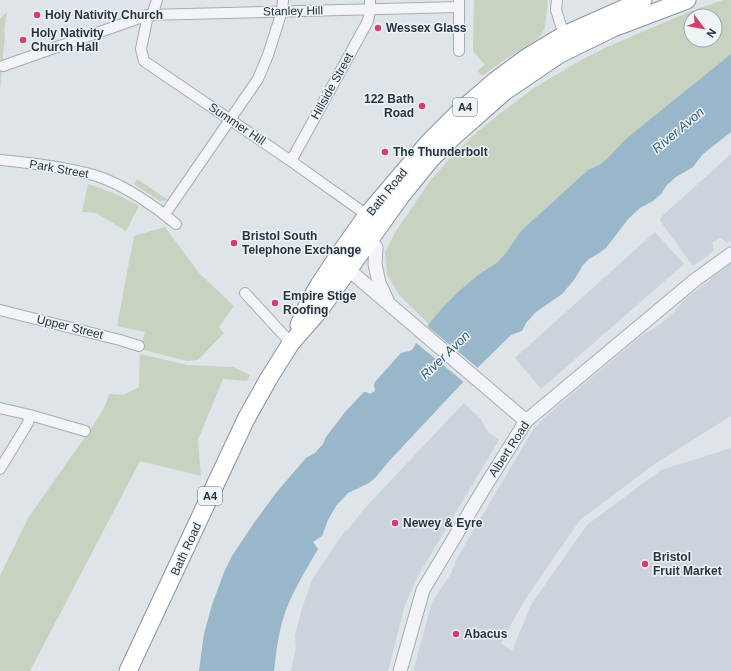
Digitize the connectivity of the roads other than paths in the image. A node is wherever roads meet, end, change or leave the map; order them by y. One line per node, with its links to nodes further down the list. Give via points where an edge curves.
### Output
1 (157, 0): 9 (street, Summer Hill)
2 (282, 0): 8 (street)
3 (557, 0): 10 (street, via 556,10)
4 (643, 0): 10 (highway, Bath Road / A4)
5 (687, 0): 14 (highway, Bath Road / A4, via 612,28 560,54 504,92)
6 (459, 3): 7 (street, Stanley Hill); 11 (street)
7 (370, 5): 8 (street, Stanley Hill); 16 (street, Hillside Street, via 368,21)
8 (282, 12): 9 (street, Stanley Hill); 13 (street, via 258,79)
9 (150, 15): 12 (street, Stanley Hill); 13 (street, Summer Hill, via 141,49 144,61)
10 (564, 35): 18 (highway, Bath Road / A4, via 526,58 459,112 428,142)
11 (459, 51)
12 (3, 66)
13 (230, 119): 16 (street, Summer Hill); 17 (street)
14 (431, 159): 20 (highway, Bath Road / A4, via 382,233); 22 (highway, Bath Road / A4)
15 (0, 160): 17 (street, Park Street, via 74,170 98,176 122,186)
16 (291, 161): 18 (street, Summer Hill)
17 (164, 214): 19 (street, Park Street)
18 (367, 215): 22 (highway, Bath Road / A4)
19 (176, 224)
20 (376, 247): 24 (street, via 374,264)
21 (731, 254): 30 (street, Albert Road, via 695,280)
22 (342, 264): 24 (street); 26 (highway, Bath Road / A4, via 310,300)
23 (245, 293): 26 (street)
24 (388, 303): 30 (street)
25 (0, 310): 27 (street, Upper Street)
26 (291, 344): 33 (highway, Bath Road / A4, via 246,419)
27 (139, 346)
28 (0, 408): 29 (street)
29 (30, 414): 31 (street); 32 (street, via 28,423)
30 (526, 421): 34 (street, Albert Road, via 424,590)
31 (86, 431)
32 (0, 469)
33 (128, 671)
34 (400, 671)

